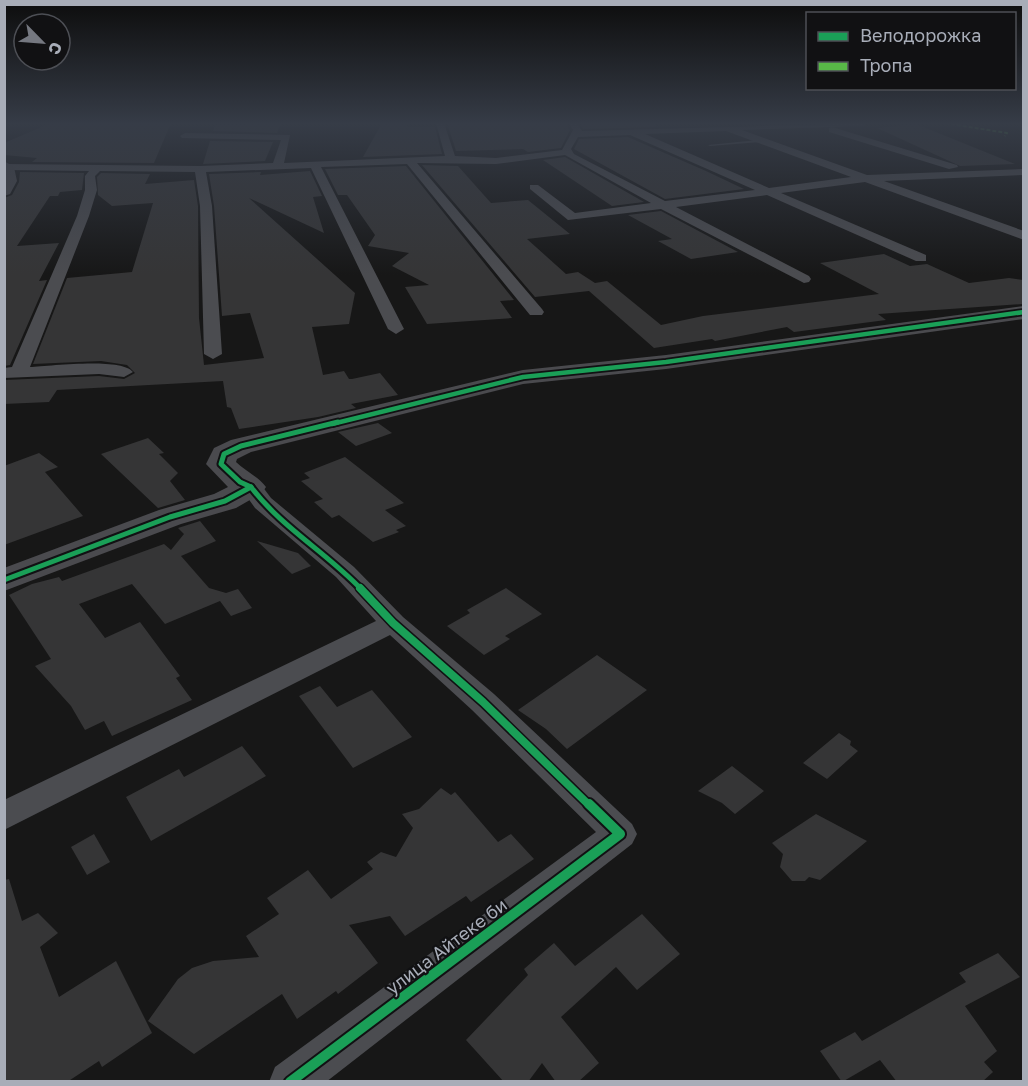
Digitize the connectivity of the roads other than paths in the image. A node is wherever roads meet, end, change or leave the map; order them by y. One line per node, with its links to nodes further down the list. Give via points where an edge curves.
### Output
1 (8, 174): 14 (street)
2 (92, 174): 25 (street, via 84,216)
3 (201, 174): 23 (street, via 206,206)
4 (319, 174): 22 (street)
5 (420, 174): 20 (street)
6 (604, 174): 16 (street)
7 (729, 174): 15 (street)
8 (847, 174): 11 (street)
9 (975, 174): 10 (street); 11 (street); 12 (street)
10 (983, 174)
11 (861, 179): 15 (street); 17 (street)
12 (1004, 183)
13 (534, 187): 16 (street, via 572,217)
14 (4, 191)
15 (770, 191): 16 (street); 18 (street)
16 (665, 205): 19 (street)
17 (1023, 236)
18 (921, 258)
19 (804, 279)
20 (536, 312)
21 (1023, 312): 26 (street, via 666,362 523,377 242,446 224,454 220,464)
22 (396, 329)
23 (213, 354)
24 (124, 372): 25 (street, via 99,369)
25 (12, 373)
26 (250, 488): 27 (street, via 225,501 170,517); 28 (street, via 345,572)
27 (4, 580)
28 (393, 623): 29 (street); 30 (street, улица Айтеке би, via 483,702 620,834)
29 (4, 816)
30 (290, 1082)

